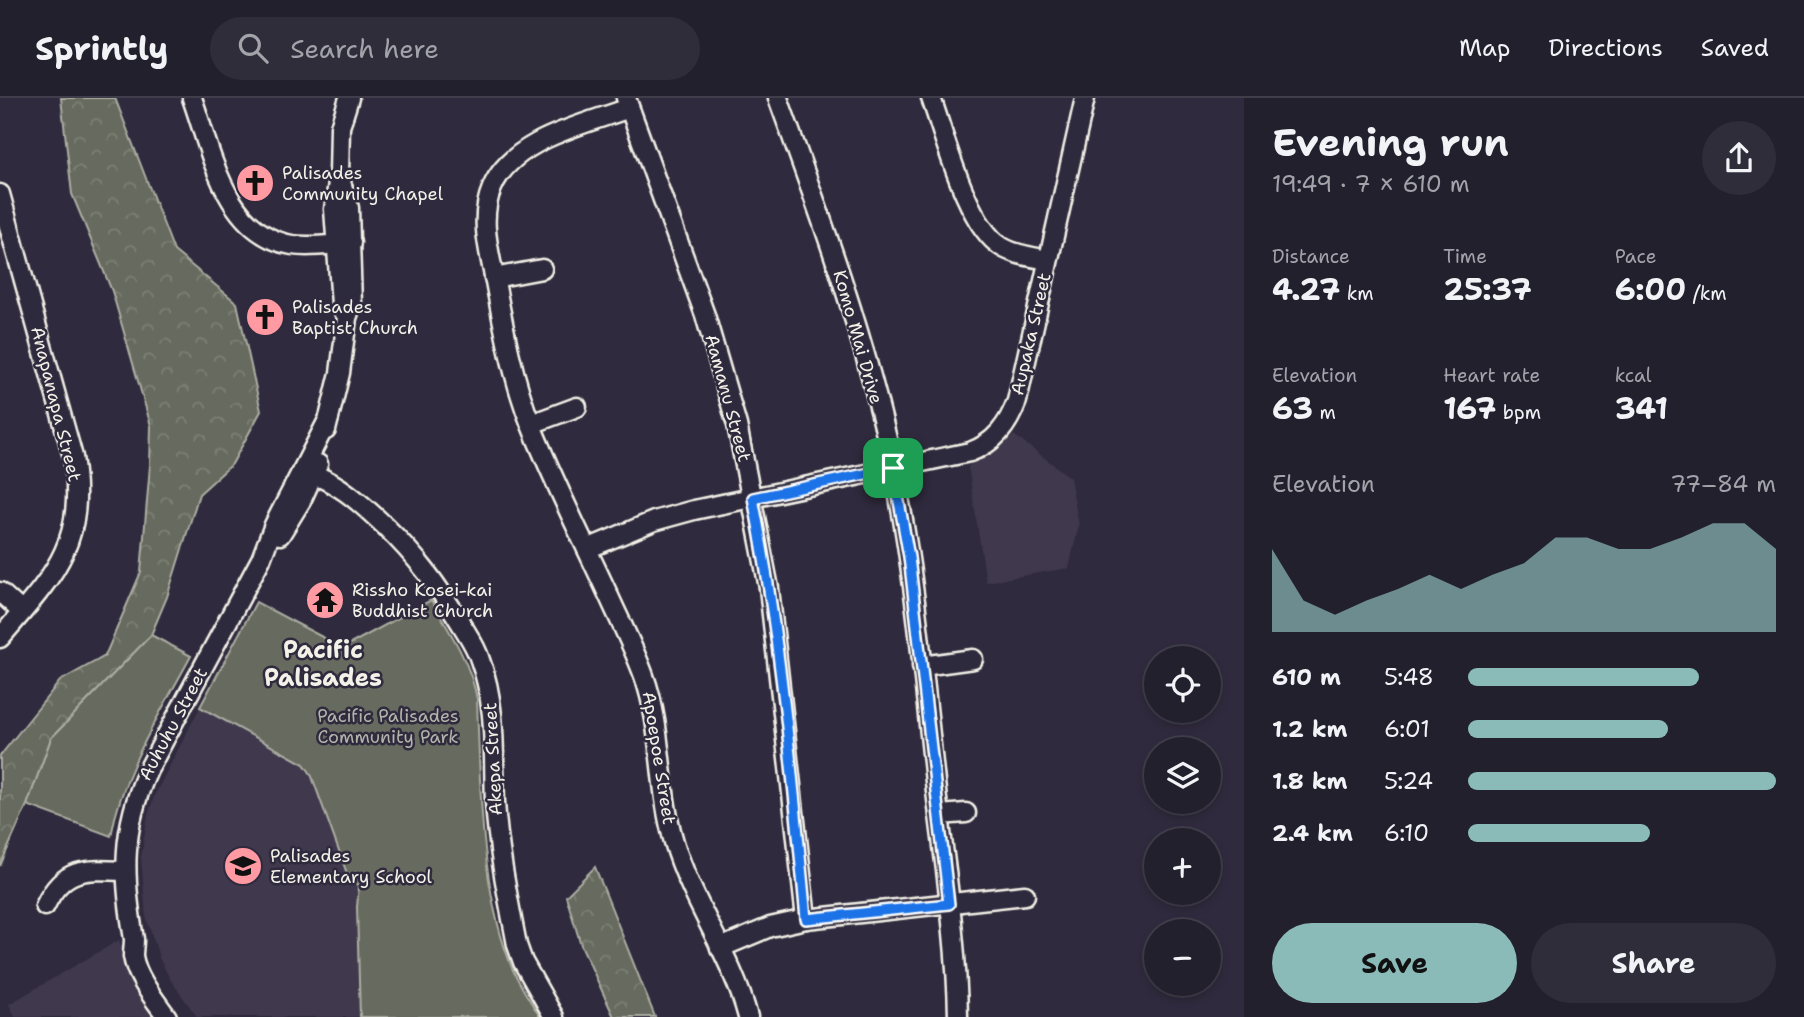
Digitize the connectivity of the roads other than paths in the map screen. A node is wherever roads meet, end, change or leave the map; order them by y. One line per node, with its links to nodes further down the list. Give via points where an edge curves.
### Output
1 (192, 98): 8 (street, via 230,202 248,224 291,245)
2 (349, 98): 8 (street, Auhuhu Street, via 340,127 334,209)
3 (778, 98): 14 (street, Komo Mai Drive, via 851,303)
4 (931, 98): 9 (street, via 970,207 983,230 1007,250)
5 (1085, 98): 9 (street, Aupaka Street)
6 (627, 103): 11 (street, Apoepoe Street, via 529,146 501,170 485,213); 16 (street, Aamanu Street, via 705,315)
7 (0, 194): 19 (street, Anapanapa Street, via 77,481 75,520 64,554)
8 (344, 243): 15 (street, Auhuhu Street, via 341,304 347,318 340,373)
9 (1048, 260): 14 (street, Aupaka Street, via 1017,401 999,434 979,449)
10 (542, 269): 11 (street)
11 (494, 278): 13 (street, Apoepoe Street, via 513,369)
12 (577, 407): 13 (street)
13 (531, 424): 17 (street, Apoepoe Street)
14 (893, 468): 16 (street, Aupaka Street); 22 (street, Komo Mai Drive)
15 (308, 476): 25 (street, Auhuhu Street, via 274,525 261,559 144,777 128,835); 34 (street, Akepa Street, via 376,517 424,566 480,657 493,715 496,819 517,945)
16 (753, 498): 17 (street, Aupaka Street, via 654,521); 29 (street, Aamanu Street, via 778,656)
17 (587, 549): 31 (street, Apoepoe Street, via 645,678 674,842)
18 (0, 592): 19 (street)
19 (22, 612): 20 (street, Anapanapa Street)
20 (0, 638)
21 (973, 659): 22 (street)
22 (922, 666): 24 (street, Komo Mai Drive)
23 (966, 813): 24 (street)
24 (939, 816): 27 (street, Komo Mai Drive)
25 (125, 871): 28 (street, via 91,870 66,877); 30 (street, Auhuhu Street)
26 (1026, 895): 27 (street)
27 (949, 904): 29 (street); 36 (street, Komo Mai Drive)
28 (45, 906)
29 (806, 919): 31 (street, via 770,927)
30 (134, 942): 32 (street, Auhuhu Street, via 139,970); 33 (street, Auhuhu Street)
31 (720, 948): 35 (street, Apoepoe Street)
32 (167, 1017)
33 (182, 1017)
34 (554, 1017)
35 (748, 1017)
36 (958, 1017)

